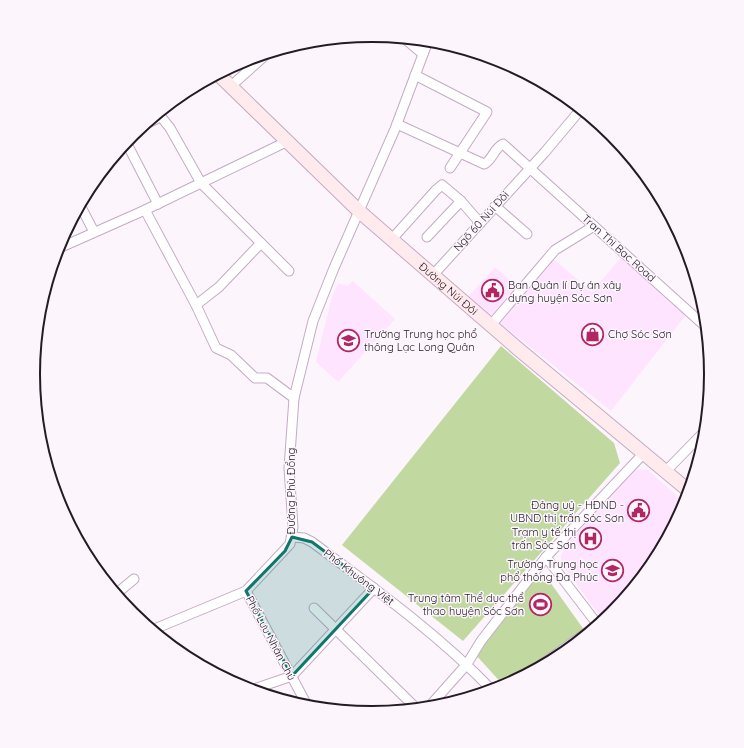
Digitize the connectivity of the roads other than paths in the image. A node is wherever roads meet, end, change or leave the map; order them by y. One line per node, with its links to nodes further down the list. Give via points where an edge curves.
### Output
1 (412, 45): 3 (street)
2 (426, 46): 3 (street, Đường Phù Đổng)
3 (423, 54): 5 (street, Đường Phù Đổng)
4 (257, 63): 7 (street)
5 (415, 75): 10 (street, Đường Phù Đổng); 13 (street, via 487,112)
6 (222, 78): 7 (main road, Đường Núi Đôi)
7 (231, 86): 11 (main road, Đường Núi Đôi)
8 (577, 113): 15 (street, Ngõ 60 Núi Đôi)
9 (161, 118): 16 (street, via 170,128)
10 (397, 124): 13 (street); 22 (street, Đường Phù Đổng)
11 (288, 141): 16 (street); 22 (main road, Đường Núi Đôi)
12 (129, 148): 18 (street)
13 (459, 154): 14 (street); 15 (street, Tran Thi Bac Road, via 486,164 503,144)
14 (450, 168)
15 (531, 168): 19 (street, Ngõ 60 Núi Đôi); 24 (street, Tran Thi Bac Road)
16 (201, 183): 18 (street); 29 (street)
17 (461, 201): 23 (street); 27 (street); 28 (street, via 442,185)
18 (158, 204): 21 (street)
19 (495, 206): 23 (street, Ngõ 60 Núi Đôi); 26 (street)
20 (83, 210): 25 (street)
21 (145, 210): 25 (street); 33 (street)
22 (360, 212): 28 (main road, Đường Núi Đôi); 36 (street, Đường Phù Đổng, via 313,321)
23 (480, 222): 32 (street, Ngõ 60 Núi Đôi)
24 (594, 226): 34 (street, Tran Thi Bac Road); 35 (street, via 555,250)
25 (94, 232): 30 (street)
26 (527, 234)
27 (427, 237)
28 (392, 239): 32 (main road, Đường Núi Đôi)
29 (261, 243): 31 (street); 33 (street, via 219,287)
30 (66, 245)
31 (289, 271)
32 (433, 275): 35 (main road, Đường Núi Đôi)
33 (196, 304): 36 (street, via 216,348 231,355 255,378 267,378)
34 (700, 322)
35 (491, 325): 38 (main road, Đường Núi Đôi)
36 (294, 398): 41 (street, Đường Phù Đổng, via 289,468)
37 (698, 437): 39 (street)
38 (644, 453): 39 (main road, Đường Núi Đôi); 42 (street)
39 (666, 471): 40 (main road, Đường Núi Đôi)
40 (684, 487)
41 (292, 537): 44 (street, Phố Khuông Việt, via 312,542); 46 (street, Đường Phù Đổng, via 285,551)
42 (546, 557): 48 (street); 51 (street, via 481,641)
43 (134, 579): 45 (street)
44 (374, 588): 50 (street); 51 (street, Phố Khuông Việt)
45 (120, 591)
46 (246, 591): 49 (street, Đường Phù Đổng); 52 (street, Phố Lưu Nhân Chú)
47 (314, 608): 50 (street)
48 (595, 621)
49 (158, 628)
50 (336, 629): 52 (street); 57 (street)
51 (467, 664): 53 (street, Phố Khuông Việt); 56 (street)
52 (292, 676): 54 (street); 55 (street, Phố Lưu Nhân Chú)
53 (487, 685)
54 (261, 687)
55 (304, 699)
56 (435, 700)
57 (412, 703)

